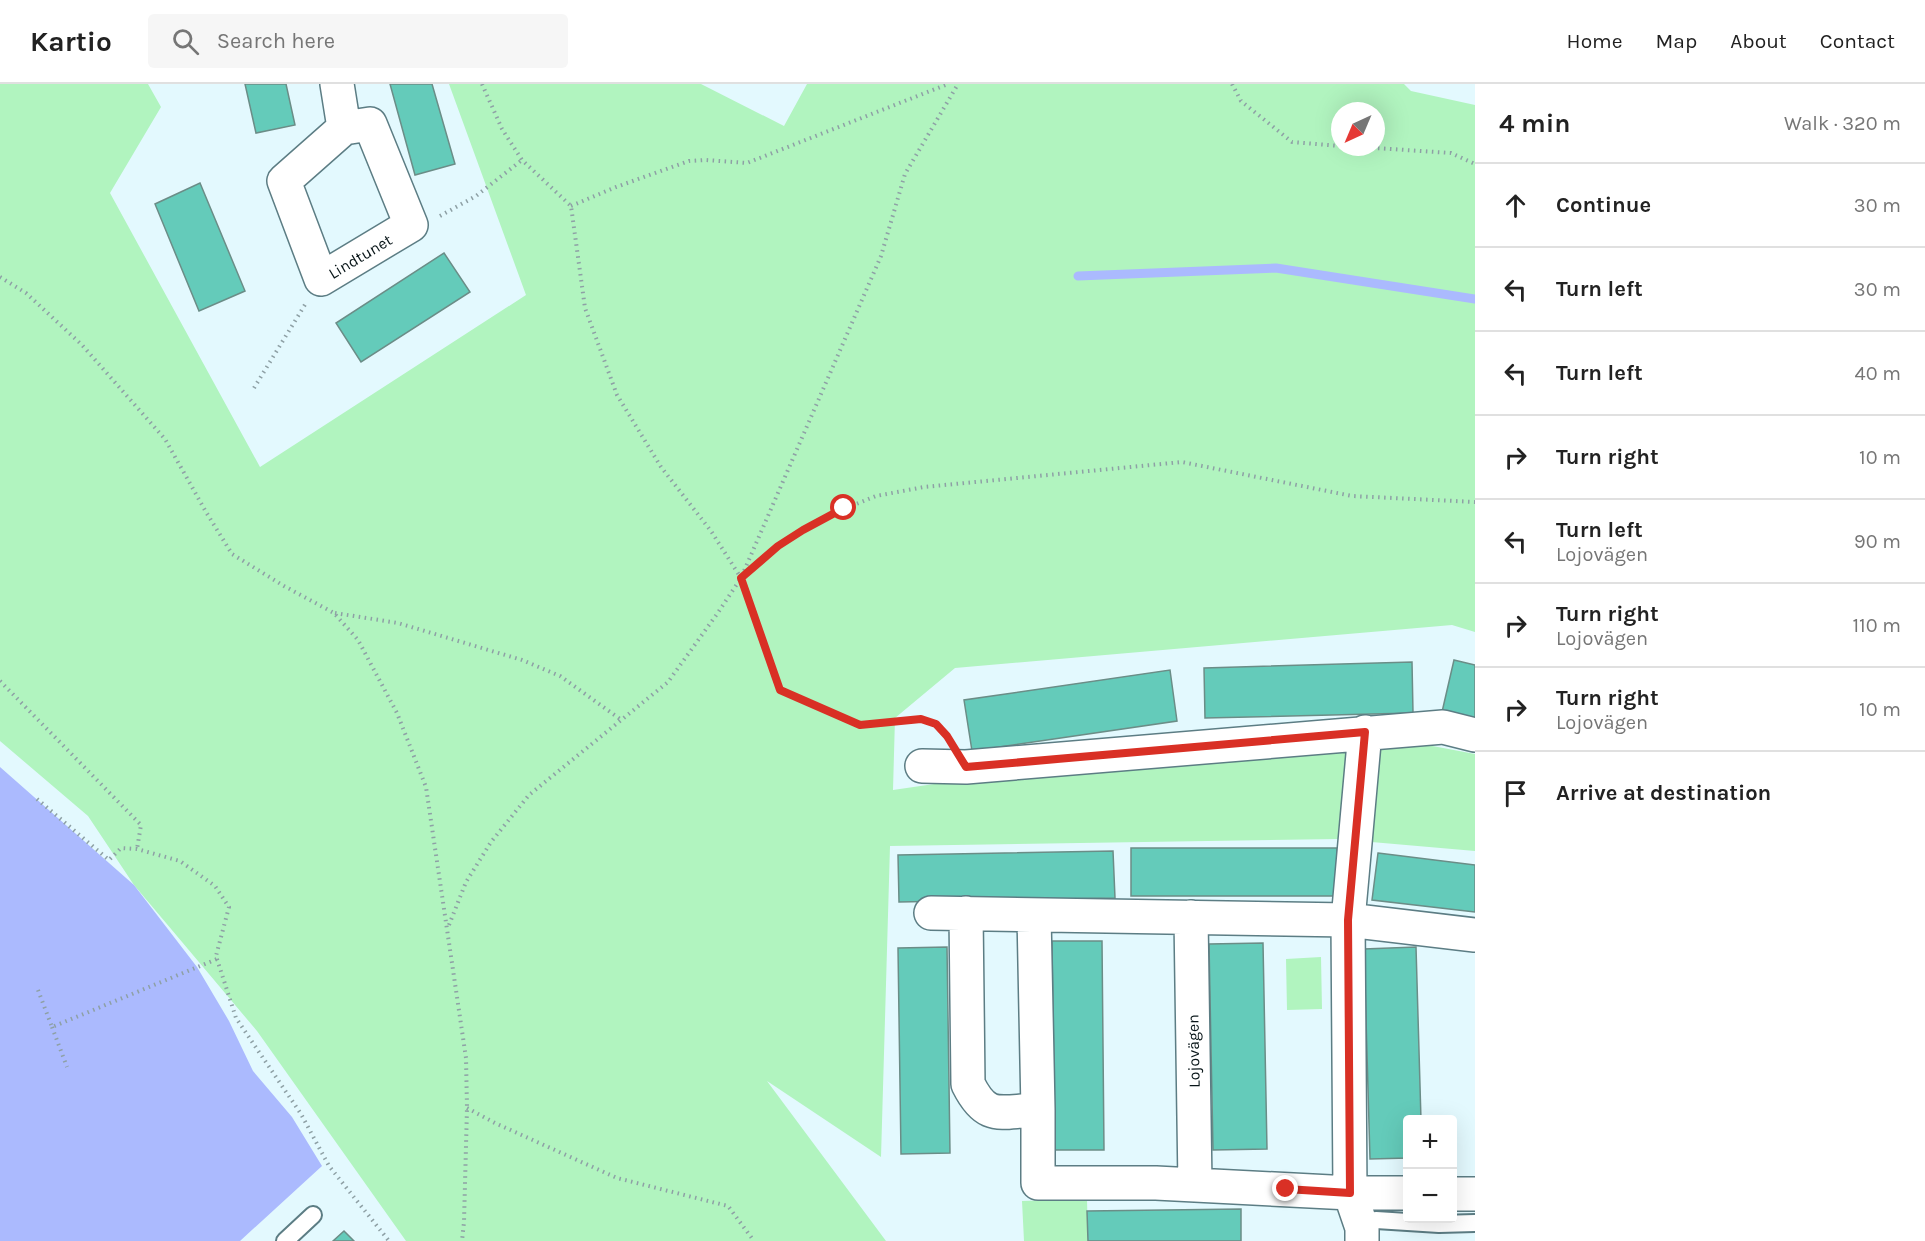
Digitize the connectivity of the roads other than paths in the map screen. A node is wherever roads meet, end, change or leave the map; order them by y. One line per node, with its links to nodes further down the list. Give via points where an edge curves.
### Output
1 (337, 84): 2 (street)
2 (344, 128): 2 (street, Lindtunet, via 284,181 321,279 411,225 370,124)
3 (1365, 732): 4 (street, via 1443,727); 5 (street, via 966,767); 10 (street)
4 (1475, 735)
5 (922, 766)
6 (931, 913): 7 (street)
7 (966, 914): 8 (street); 12 (street, via 968,1084 982,1107 990,1111)
8 (1034, 915): 9 (street); 12 (street)
9 (1191, 917): 10 (street); 13 (street, Lojovägen)
10 (1348, 920): 11 (street); 14 (street)
11 (1475, 934)
12 (1038, 1110): 13 (street, via 1038,1183)
13 (1195, 1185): 14 (street)
14 (1350, 1193): 15 (street); 20 (street)
15 (1403, 1193)
16 (1457, 1194): 17 (street)
17 (1475, 1194)
18 (313, 1215): 21 (lane)
19 (1475, 1223): 20 (lane, via 1376,1220)
20 (1362, 1234)
21 (285, 1241)

